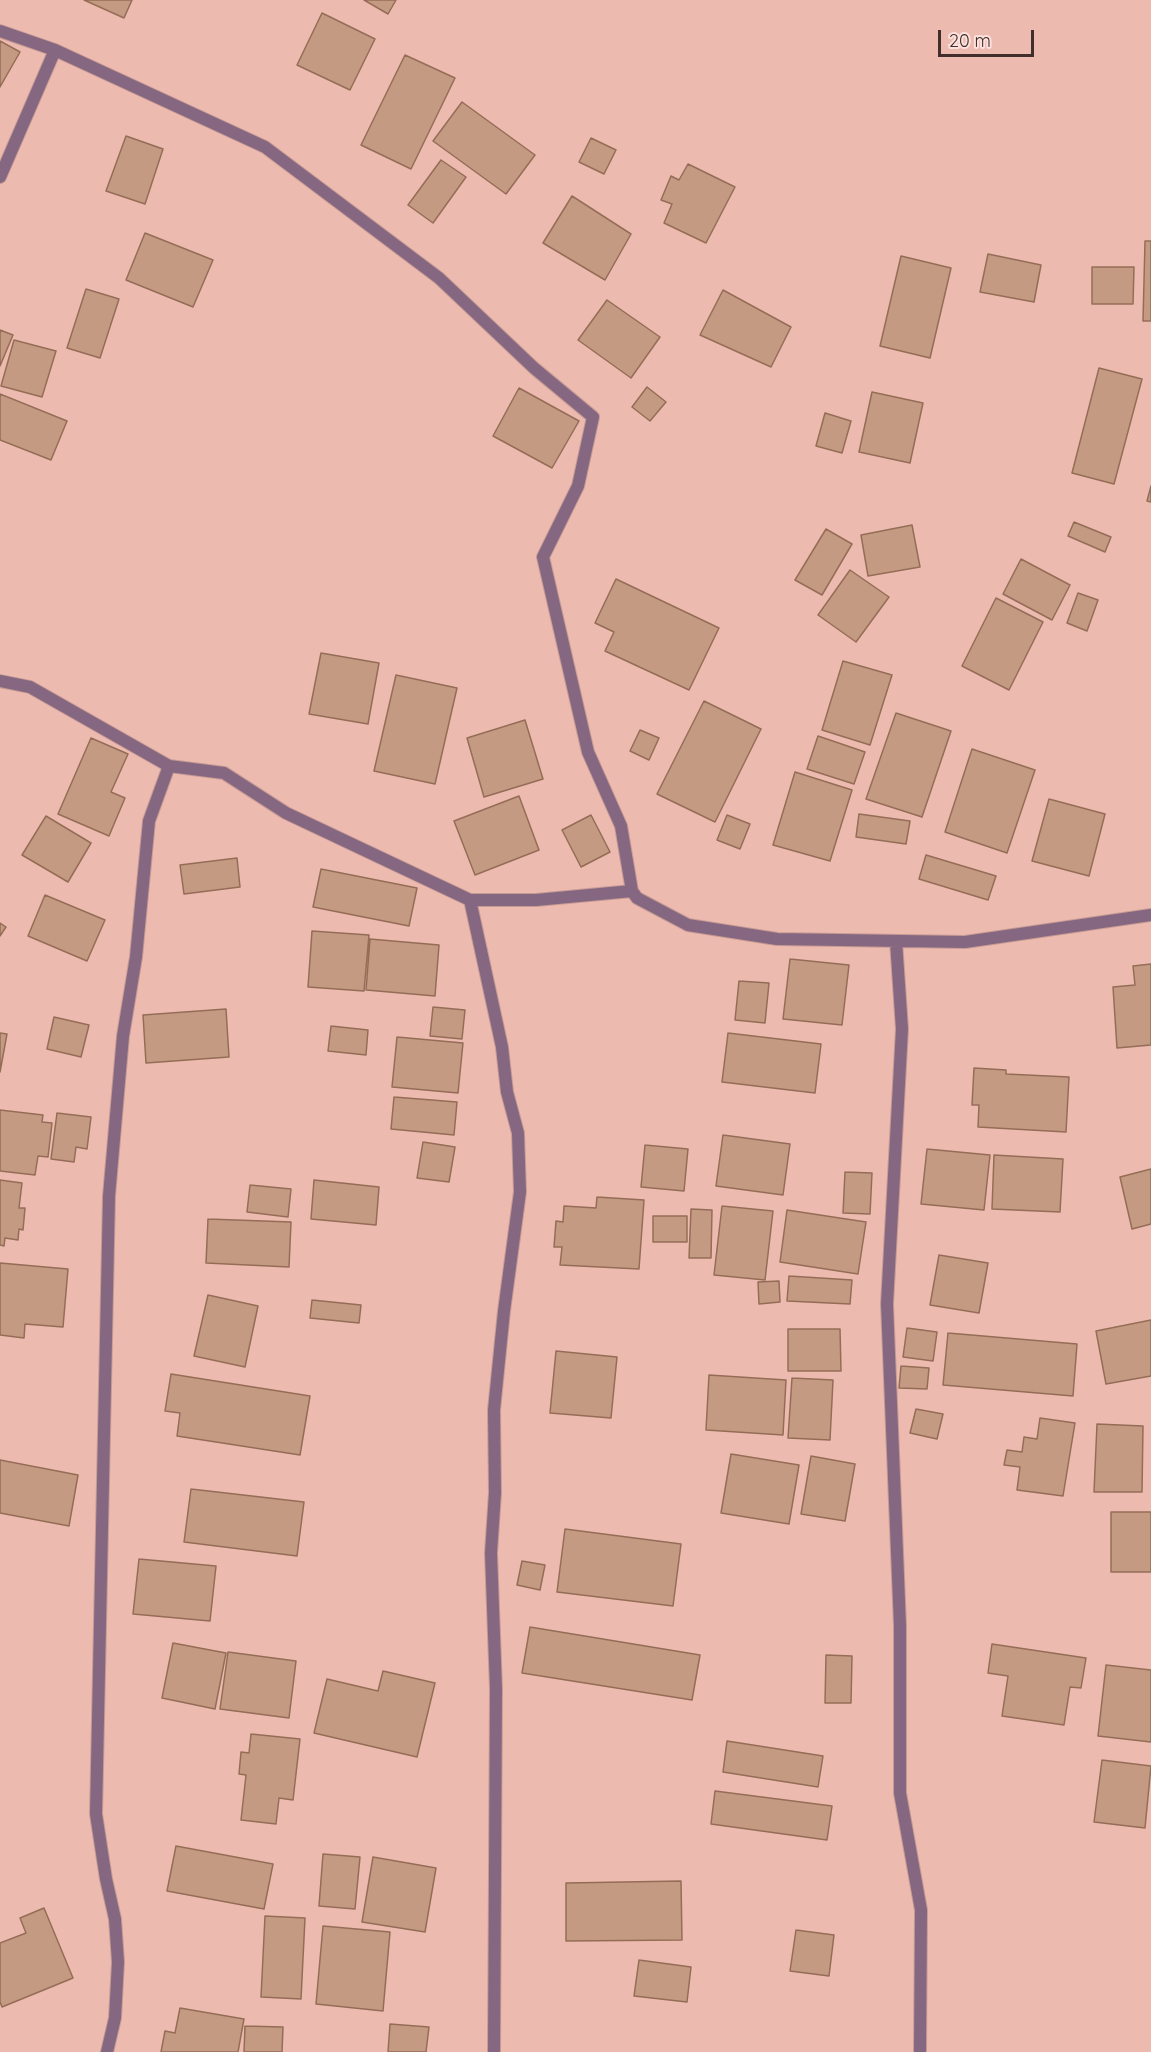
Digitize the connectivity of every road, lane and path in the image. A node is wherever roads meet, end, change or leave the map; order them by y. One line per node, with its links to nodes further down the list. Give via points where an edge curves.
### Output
1 (0, 31): 2 (street)
2 (55, 50): 3 (street); 6 (street, via 265,147 439,278 534,368 593,417 578,486 543,557 588,752 621,826)
3 (0, 177)
4 (0, 681): 5 (street, via 30,687)
5 (170, 766): 7 (street, via 224,773 286,813); 10 (street, via 149,820 136,957 123,1036 109,1196 96,1814 115,1919 118,1962 115,2018)
6 (632, 891): 7 (street, via 536,900); 9 (street, via 637,898 688,925 777,939)
7 (470, 900): 11 (street, via 518,1132 520,1191 494,1410)
8 (1151, 915): 9 (street, via 965,942)
9 (896, 941): 12 (street, via 902,1029 887,1304 900,1626 900,1793 921,1910)
10 (107, 2052)
11 (494, 2052)
12 (920, 2052)

